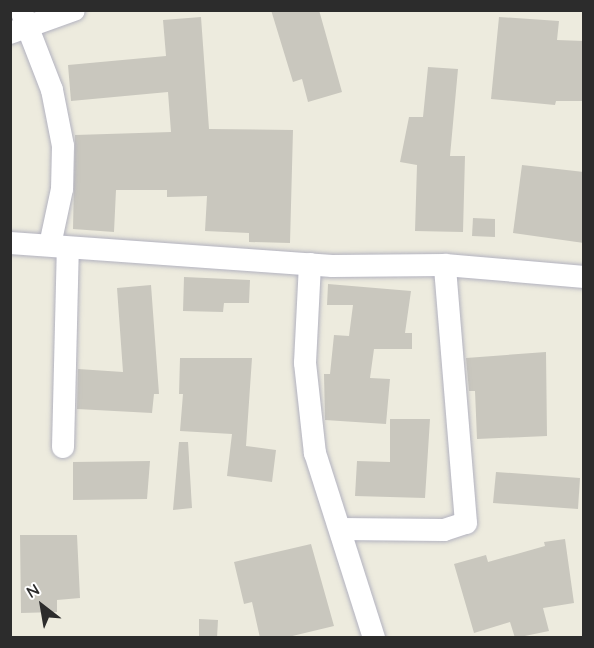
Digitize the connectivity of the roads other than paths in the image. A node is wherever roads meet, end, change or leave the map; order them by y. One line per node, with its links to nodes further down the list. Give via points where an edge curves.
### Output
1 (74, 10): 2 (street)
2 (19, 24): 4 (street, via 52,90 63,146)
3 (10, 243): 4 (street)
4 (59, 247): 5 (street); 8 (street)
5 (309, 264): 6 (street); 9 (street, via 305,363 315,453)
6 (445, 265): 7 (street); 9 (street, via 466,523 444,530)
7 (584, 277)
8 (63, 447)
9 (341, 529): 10 (street)
10 (374, 638)

